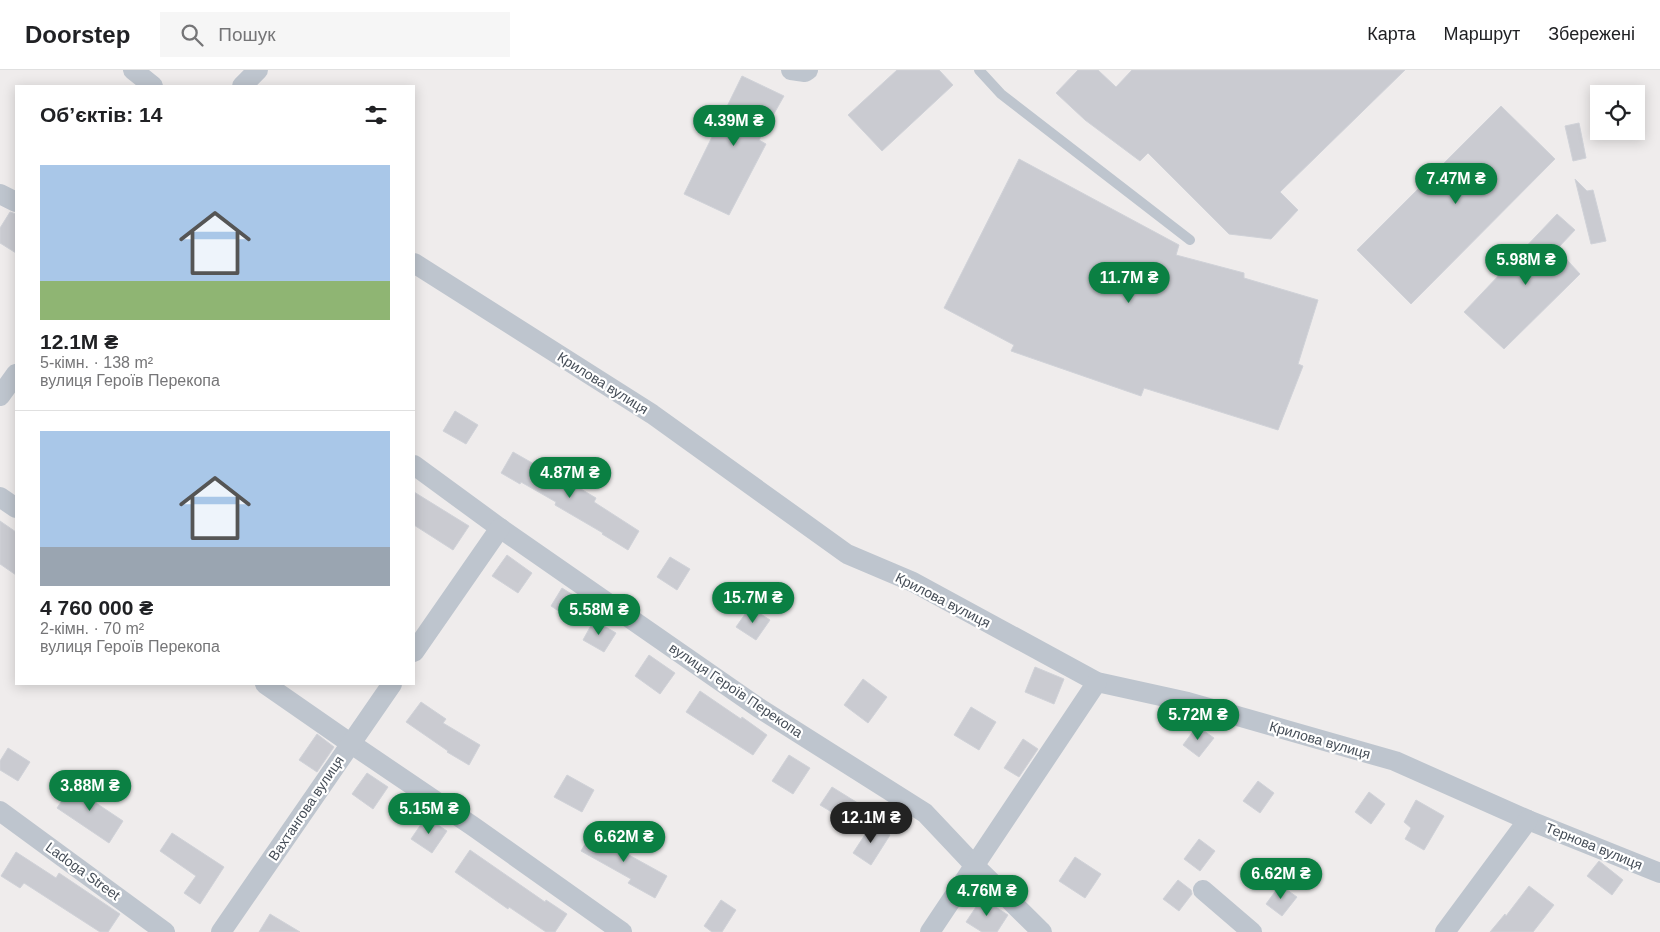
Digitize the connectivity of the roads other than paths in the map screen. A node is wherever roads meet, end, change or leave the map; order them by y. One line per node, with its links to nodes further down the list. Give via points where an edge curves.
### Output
1 (133, 70): 6 (street)
2 (258, 70): 7 (street)
3 (791, 70): 4 (street)
4 (808, 70)
5 (979, 70): 10 (lane, via 1001,94)
6 (152, 85)
7 (243, 85)
8 (0, 194): 9 (street)
9 (15, 202)
10 (1190, 240)
11 (415, 265): 19 (street, Крилова вулиця, via 652,414 847,554 913,582)
12 (15, 375): 13 (street)
13 (0, 396)
14 (415, 466): 17 (street, вулиця Героїв Перекопа)
15 (0, 496): 16 (street)
16 (15, 507)
17 (500, 528): 18 (street); 25 (street, вулиця Героїв Перекопа, via 759,708 925,813)
18 (415, 651)
19 (1097, 682): 24 (street, Крилова вулиця, via 1188,702 1395,761); 25 (street)
20 (266, 685): 22 (street)
21 (391, 685): 22 (street, Вахтангова вулиця)
22 (350, 743): 29 (street, Вахтангова вулиця); 30 (street)
23 (0, 811): 28 (street, Ladoga Street)
24 (1528, 820): 26 (street, Тернова вулиця); 34 (street)
25 (975, 866): 31 (street); 32 (street, вулиця Героїв Перекопа)
26 (1660, 873)
27 (1202, 890): 33 (street)
28 (165, 932)
29 (221, 932)
30 (622, 932)
31 (930, 932)
32 (1042, 932)
33 (1252, 932)
34 (1445, 932)

